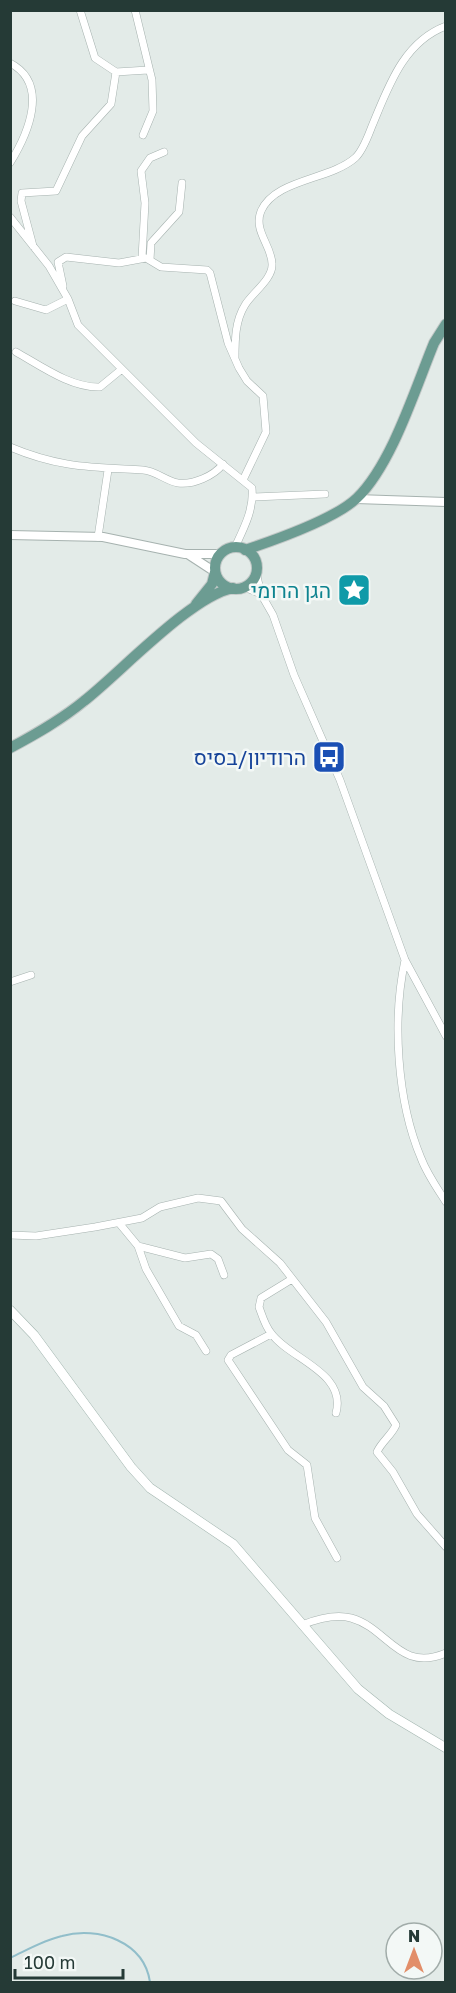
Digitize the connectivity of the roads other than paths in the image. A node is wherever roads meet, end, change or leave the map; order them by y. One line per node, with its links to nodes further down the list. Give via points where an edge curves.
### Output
1 (80, 10): 6 (street, via 95,58)
2 (135, 10): 5 (street)
3 (446, 26): 20 (street, via 415,46 395,71 356,158 336,170 279,191 261,212 260,229 271,271 244,305 236,325)
4 (10, 63): 9 (street, via 30,82 33,101 22,145)
5 (148, 70): 6 (street); 7 (street, via 153,111)
6 (116, 72): 12 (street, via 111,104 82,136 56,191 22,193)
7 (143, 135)
8 (164, 152): 13 (street, via 150,158 141,171 145,203)
9 (10, 163)
10 (182, 183): 14 (street, via 179,212 151,243)
11 (10, 217): 12 (street)
12 (34, 248): 15 (street)
13 (142, 258): 14 (street); 15 (street, via 119,263 61,258 58,262)
14 (150, 260): 20 (street, via 161,267 210,273)
15 (64, 292): 16 (street)
16 (68, 299): 17 (street, via 46,310); 21 (street, via 78,325)
17 (15, 301)
18 (446, 324): 28 (main road, via 376,475)
19 (16, 352): 21 (street, via 62,377 91,387 100,387)
20 (235, 358): 25 (street, via 243,376 261,392 266,425)
21 (122, 369): 23 (street, via 196,443)
22 (10, 447): 24 (street, via 56,464)
23 (224, 464): 24 (street, via 217,472 177,483 143,470); 25 (street)
24 (108, 470): 31 (street)
25 (243, 480): 27 (street, via 252,488)
26 (325, 494): 27 (street)
27 (253, 497): 33 (street)
28 (356, 499): 29 (street); 32 (main road)
29 (446, 502)
30 (10, 535): 31 (street)
31 (98, 537): 34 (street)
32 (267, 543): 33 (main road); 36 (main road)
33 (240, 548): 35 (main road); 36 (main road)
34 (185, 554): 35 (street); 37 (street)
35 (220, 554): 37 (main road)
36 (255, 560): 38 (main road)
37 (215, 572): 39 (main road, via 221,582); 41 (main road, via 212,584)
38 (256, 572): 39 (main road, via 251,582); 40 (street)
39 (236, 588): 40 (street); 41 (main road, via 224,590)
40 (261, 594): 45 (street, via 339,780)
41 (192, 609): 42 (main road, via 84,701)
42 (30, 738): 43 (main road); 44 (main road, via 21,750)
43 (10, 748)
44 (10, 755)
45 (405, 960): 48 (street); 49 (street, via 398,994 404,1106 422,1160)
46 (31, 975): 47 (street)
47 (10, 982)
48 (446, 1036)
49 (446, 1202)
50 (119, 1223): 51 (street, via 36,1236); 52 (street); 54 (street, via 198,1198 221,1201 242,1230 280,1263)
51 (10, 1235)
52 (138, 1246): 53 (street, via 185,1258 211,1254 218,1259); 57 (street, via 146,1269 179,1326 196,1335)
53 (224, 1275)
54 (292, 1280): 56 (street, via 261,1298 259,1307); 59 (street, via 326,1322 363,1387 392,1417 396,1425 392,1434 376,1452 393,1472 417,1514)
55 (10, 1310): 61 (main road, via 34,1335 137,1474 150,1488 233,1544)
56 (271, 1334): 58 (street, via 332,1385 338,1405); 60 (street, via 228,1360 288,1450 307,1465 315,1518)
57 (206, 1351)
58 (336, 1413)
59 (446, 1547)
60 (337, 1558)
61 (302, 1625): 62 (street, via 323,1617 351,1618 407,1655 420,1658); 63 (main road, via 358,1689)
62 (446, 1653)
63 (446, 1748)

